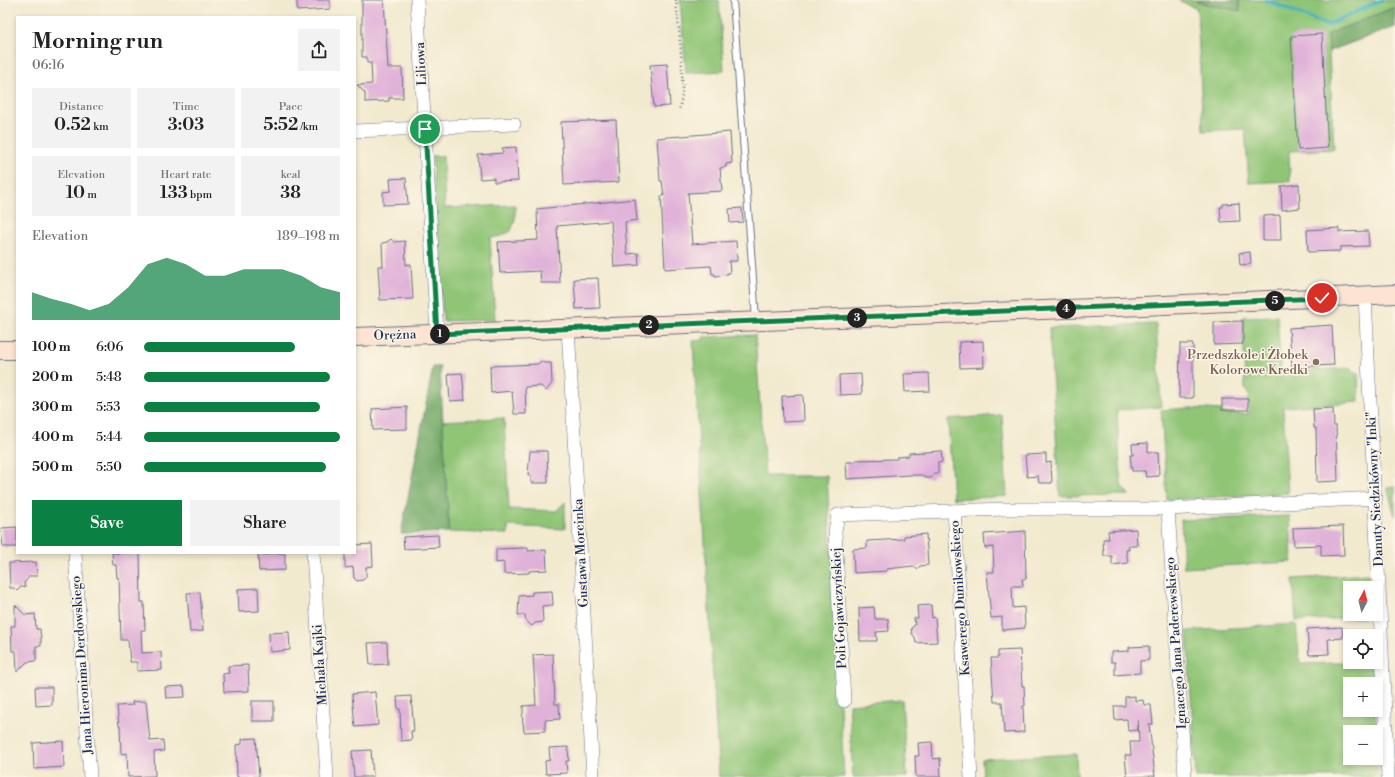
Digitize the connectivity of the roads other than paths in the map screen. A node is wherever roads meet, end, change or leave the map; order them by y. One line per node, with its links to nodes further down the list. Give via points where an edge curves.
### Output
1 (417, 0): 4 (street, Liliowa)
2 (733, 0): 8 (lane)
3 (514, 124): 4 (street)
4 (425, 129): 5 (street); 10 (street, Liliowa)
5 (356, 131)
6 (1395, 294): 7 (street, Orężna)
7 (1365, 296): 8 (street, Orężna); 14 (street, Danuty Siedzikówny "Inki")
8 (757, 322): 9 (street, Orężna)
9 (568, 328): 10 (street, Orężna); 23 (street, Gustawa Morcinka)
10 (437, 334): 11 (street, Orężna)
11 (356, 337)
12 (0, 350): 13 (street)
13 (16, 350)
14 (1376, 498): 15 (street); 26 (street, Danuty Siedzikówny "Inki")
15 (1168, 509): 16 (street, via 1006,509); 25 (street, Ignacego Jana Paderewskiego)
16 (954, 512): 17 (street, Ksawerego Dunikowskiego); 24 (street, Ksawerego Dunikowskiego)
17 (838, 515): 20 (street, Poli Gojawiczyńskiej, via 835,531)
18 (75, 554): 21 (street, Jana Hieronima Derdowskiego)
19 (313, 554): 22 (street, Michała Kajki)
20 (844, 701)
21 (90, 777)
22 (327, 777)
23 (593, 777)
24 (972, 777)
25 (1184, 777)
26 (1388, 777)

